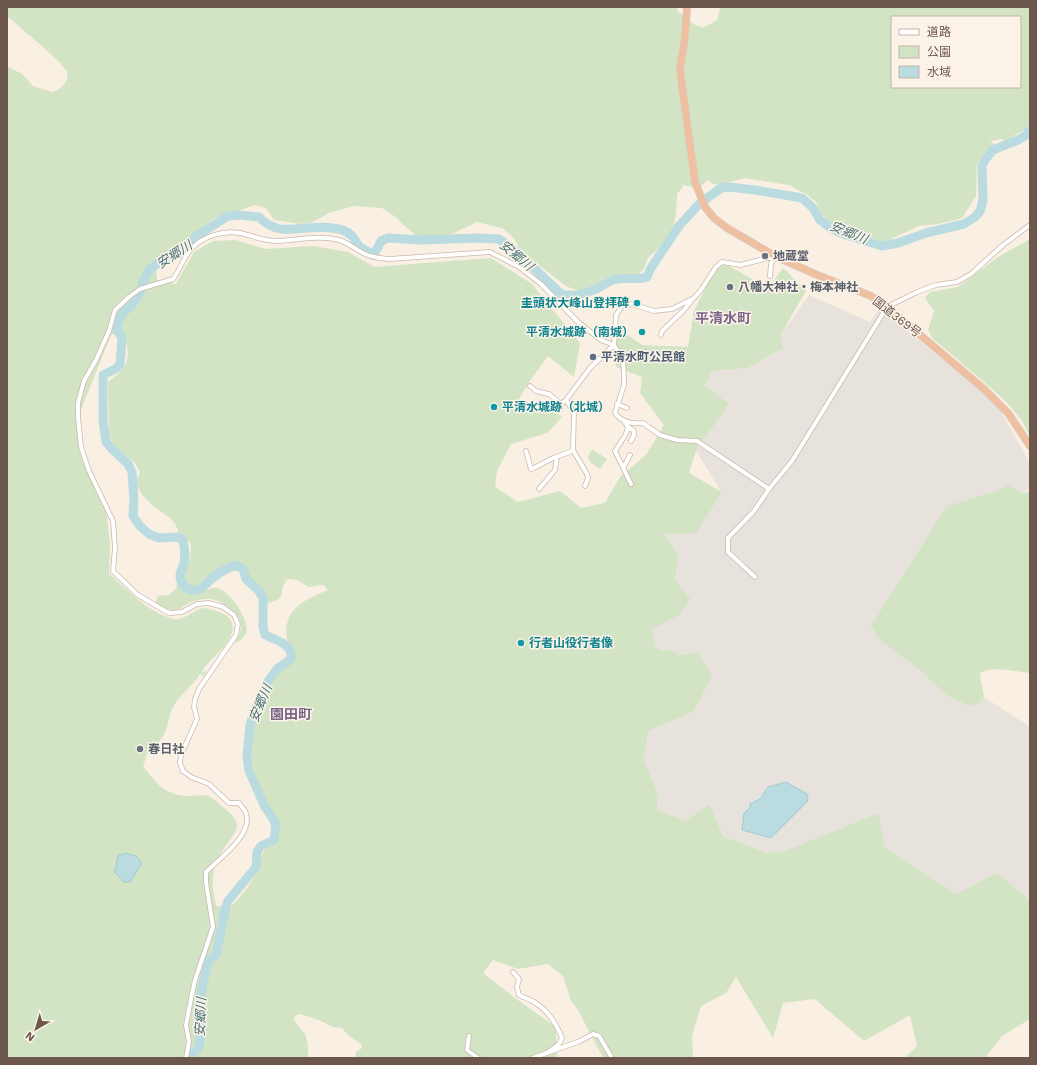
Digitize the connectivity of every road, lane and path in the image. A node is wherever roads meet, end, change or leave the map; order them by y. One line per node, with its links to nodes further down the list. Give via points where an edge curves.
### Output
1 (687, 7): 3 (highway, 国道369号, via 680,70 695,184 705,207 714,218)
2 (1030, 226): 6 (street, via 1003,245 971,274 957,282 936,285)
3 (775, 256): 4 (street); 5 (street, via 741,265 722,262 716,266); 6 (highway, 国道369号, via 871,296)
4 (770, 276)
5 (694, 298): 7 (street); 8 (street, via 672,309 654,311 632,304 622,306 616,315)
6 (887, 307): 16 (highway, 国道369号, via 984,389 1008,413); 25 (street, via 792,461)
7 (661, 335)
8 (614, 345): 10 (street, via 590,368); 11 (street, via 623,361 624,377 624,386); 30 (street, via 601,340 578,322 541,284 519,267 490,252 389,259 365,254 347,243 324,238 279,241 263,240 239,233 213,235 191,249 173,279 140,289 115,310 109,331 84,381 78,403 81,447 89,471 113,521 113,571 138,595 167,612 182,612 197,604 208,603 223,607 234,615 238,624 236,636 199,688 194,707 197,719 180,763 183,771 209,784 229,803 239,803 246,812 247,826 241,837 206,872 212,927 195,980 186,1025 189,1042)
9 (530, 386): 10 (street, via 536,391 549,394 561,404)
10 (566, 400): 17 (street, via 574,412)
11 (617, 404): 12 (street); 13 (street, via 614,413)
12 (627, 408)
13 (623, 420): 14 (street); 25 (street, via 636,424 643,423 656,432 672,438 697,441)
14 (627, 426): 15 (street, via 634,431); 21 (street, via 626,434 614,451)
15 (630, 441)
16 (1030, 446)
17 (573, 450): 20 (street); 23 (street, via 587,474)
18 (526, 452): 20 (street, via 531,469)
19 (630, 455): 21 (street)
20 (557, 457): 24 (street, via 555,470)
21 (623, 468): 22 (street)
22 (631, 484)
23 (585, 486)
24 (539, 489)
25 (769, 489): 26 (street, via 754,511 728,538 728,552)
26 (755, 577)
27 (513, 972): 29 (street, via 519,978 519,995 544,1008 562,1038 559,1044)
28 (469, 1036): 31 (street, via 467,1050)
29 (548, 1052): 32 (street); 33 (street, via 593,1034 599,1036)
30 (186, 1057)
31 (478, 1058)
32 (533, 1058)
33 (612, 1058)

